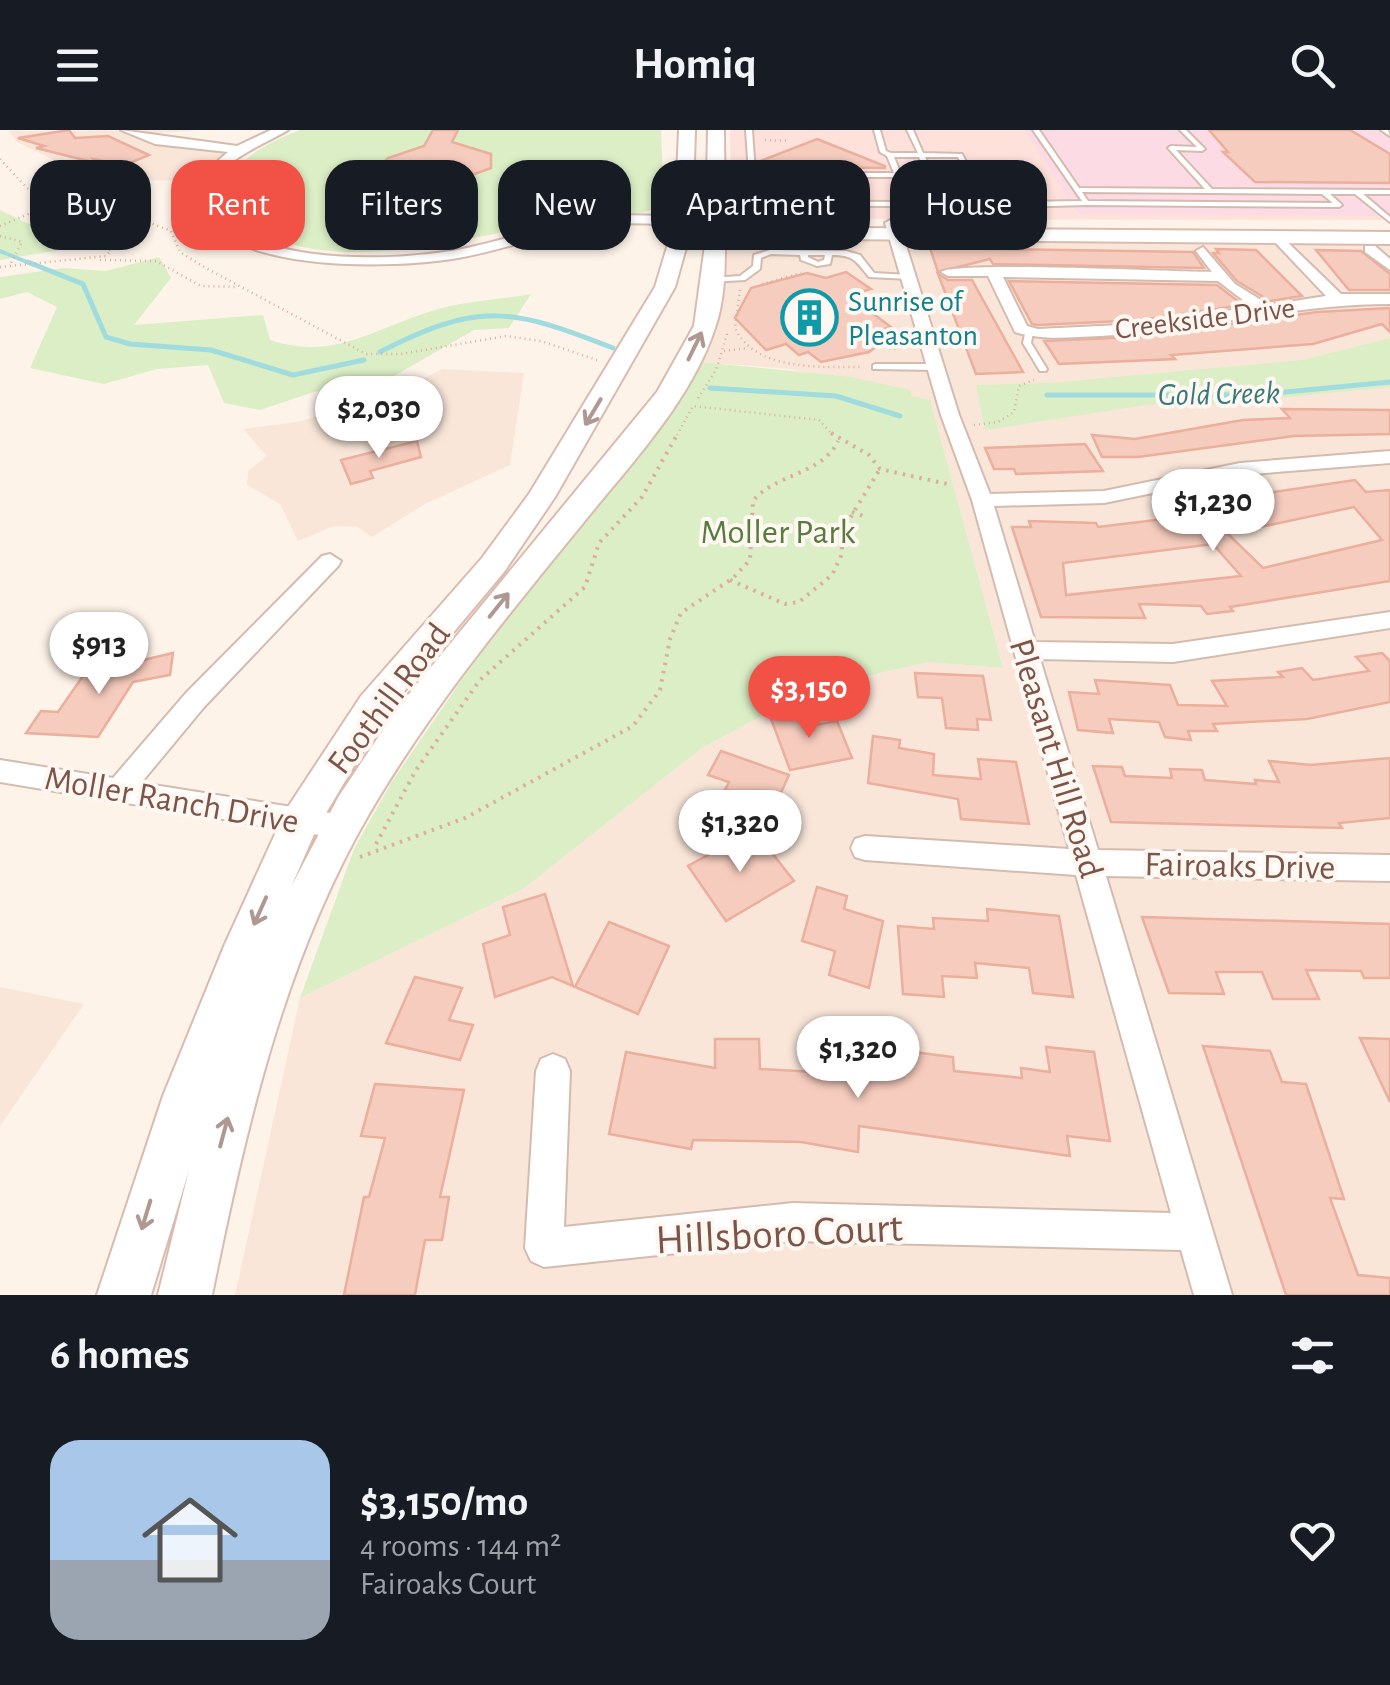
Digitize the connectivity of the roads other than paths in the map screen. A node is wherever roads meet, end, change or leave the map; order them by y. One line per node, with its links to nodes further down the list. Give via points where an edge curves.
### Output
1 (127, 130): 10 (street, via 156,141)
2 (282, 130): 10 (street)
3 (687, 130): 13 (main road, Foothill Road)
4 (716, 130): 14 (main road, Foothill Road)
5 (750, 130): 15 (lane)
6 (877, 130): 11 (lane)
7 (910, 130): 12 (lane)
8 (1036, 130): 19 (lane)
9 (1183, 130): 20 (lane, via 1202,148 1171,148)
10 (239, 150): 29 (street, via 204,188 213,218 252,242 321,257 440,256 539,234)
11 (890, 155): 12 (lane); 16 (lane)
12 (924, 155): 17 (lane); 18 (lane)
13 (686, 160)
14 (715, 160)
15 (751, 160)
16 (892, 160)
17 (926, 160)
18 (962, 160)
19 (1077, 190): 20 (lane); 24 (lane)
20 (1210, 191): 21 (lane)
21 (1324, 192): 22 (lane); 24 (lane, via 1339,205)
22 (1357, 192): 23 (lane); 27 (lane)
23 (1390, 192)
24 (1086, 204): 25 (lane)
25 (1047, 205)
26 (1047, 224): 27 (main road)
27 (1390, 224)
28 (1047, 227): 30 (main road)
29 (651, 228)
30 (1278, 237): 31 (main road); 44 (street)
31 (1390, 238)
32 (1370, 249): 37 (street)
33 (676, 250): 57 (main road, Foothill Road, one-way to 57, via 665,288 522,525 373,705)
34 (712, 250): 42 (main road, Foothill Road)
35 (904, 250): 41 (street, Pleasant Hill Road)
36 (1203, 251): 40 (street)
37 (1390, 266)
38 (948, 272): 39 (street)
39 (994, 272): 40 (street, via 1069,266); 46 (street)
40 (1222, 276): 45 (street)
41 (909, 278): 42 (lane, via 872,275 854,255 804,252 762,254 754,272); 48 (street, Pleasant Hill Road)
42 (710, 280): 57 (main road, Foothill Road, one-way to 42, via 427,693 668,395 706,322)
43 (1390, 298): 44 (street, Creekside Drive)
44 (1337, 300): 45 (street, Creekside Drive)
45 (1270, 312): 46 (street, Creekside Drive, via 1142,329)
46 (1025, 331): 49 (lane)
47 (876, 367): 48 (lane)
48 (936, 368): 51 (street, Pleasant Hill Road)
49 (1043, 369)
50 (1390, 457): 51 (street, via 1240,468 1104,497)
51 (980, 495): 54 (street, Pleasant Hill Road)
52 (330, 562): 56 (street, via 195,700)
53 (1390, 620): 54 (street, via 1173,653)
54 (1024, 650): 59 (street, Pleasant Hill Road)
55 (0, 771): 56 (street, Moller Ranch Drive)
56 (121, 788): 57 (street, Moller Ranch Drive)
57 (340, 831): 63 (main road, Foothill Road, one-way to 63, via 246,944 186,1096); 64 (main road, Foothill Road, one-way to 57, via 233,1101 277,968)
58 (864, 848): 59 (street, Fairoaks Drive)
59 (1090, 863): 60 (street, Fairoaks Drive); 62 (street, Pleasant Hill Road)
60 (1390, 868)
61 (553, 1071): 62 (street, Hillsboro Court, via 544,1248 793,1222)
62 (1192, 1232): 65 (street, Pleasant Hill Road)
63 (124, 1295)
64 (184, 1295)
65 (1212, 1295)

